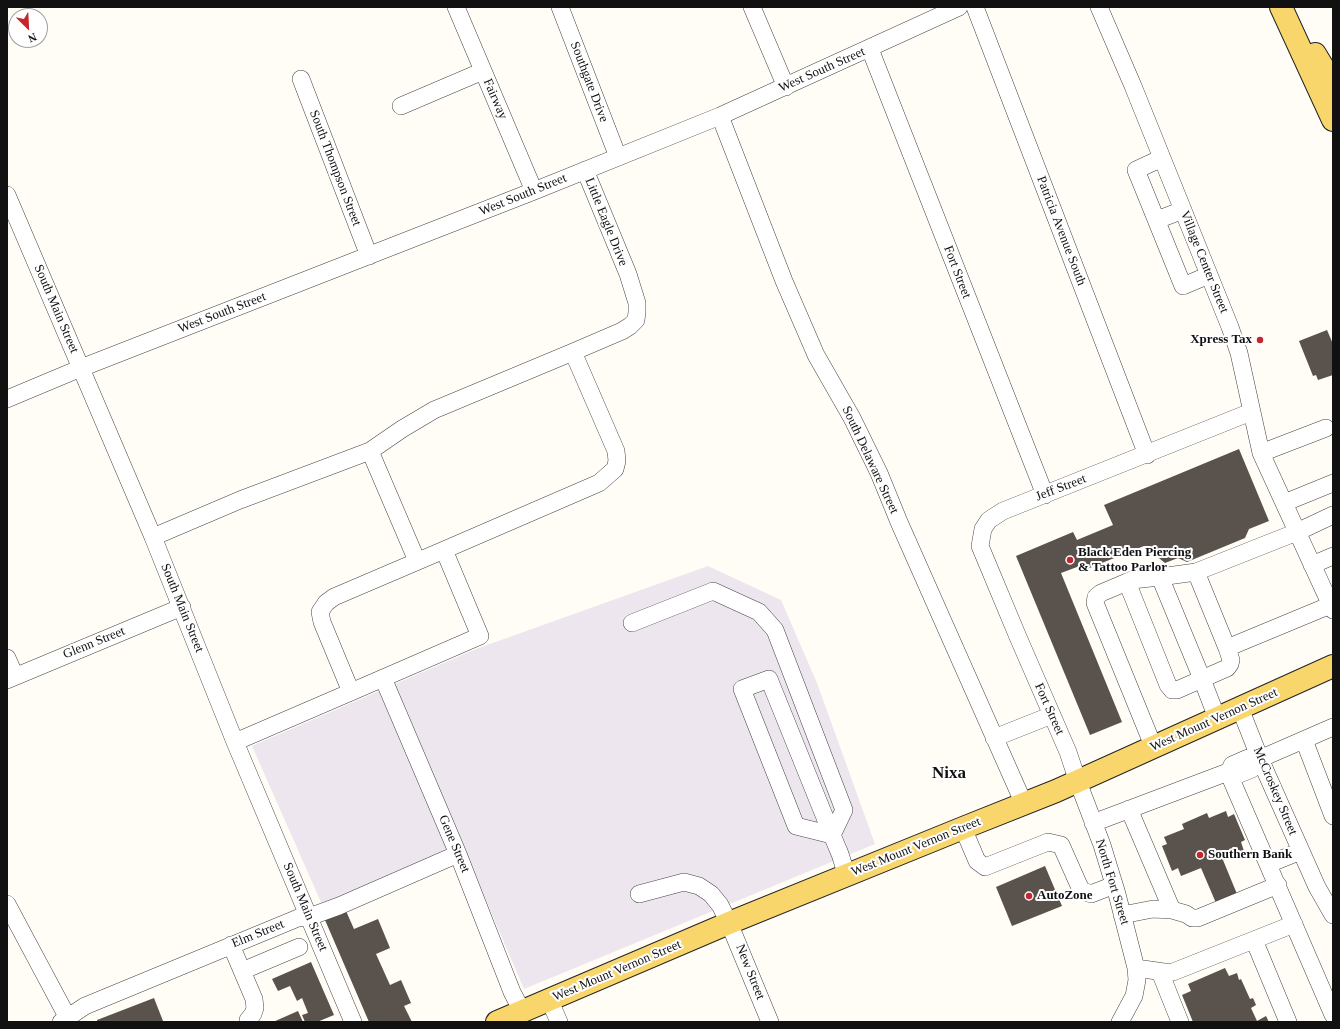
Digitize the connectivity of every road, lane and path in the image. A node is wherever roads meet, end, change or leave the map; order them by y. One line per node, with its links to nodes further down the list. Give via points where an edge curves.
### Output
1 (456, 7): 10 (street, Fairway)
2 (560, 7): 17 (street, Southgate Drive)
3 (752, 7): 13 (street)
4 (975, 7): 33 (street, Patricia Avenue South)
5 (1099, 7): 18 (street, Village Center Street)
6 (1281, 7): 16 (main road)
7 (1287, 7): 12 (main road)
8 (953, 8): 9 (street, West South Street)
9 (870, 49): 13 (street, West South Street); 35 (street, Fort Street)
10 (483, 71): 14 (street); 20 (street, Fairway)
11 (301, 79): 24 (street, South Thompson Street)
12 (1333, 84)
13 (786, 87): 15 (street, West South Street)
14 (401, 106)
15 (720, 116): 17 (street, West South Street); 65 (street, South Delaware Street, via 784,281 816,355 852,418 878,473)
16 (1333, 120)
17 (618, 157): 19 (street, West South Street)
18 (1162, 158): 22 (street, Village Center Street); 23 (street, via 1136,170)
19 (585, 170): 20 (street, West South Street); 26 (street, Little Eagle Drive, via 628,274 638,312 636,320 622,331)
20 (534, 191): 24 (street, West South Street)
21 (7, 195): 27 (street, South Main Street)
22 (1183, 210): 23 (street); 25 (street, Village Center Street)
23 (1157, 220): 25 (street, via 1183,286)
24 (369, 256): 27 (street, West South Street)
25 (1209, 275): 29 (street, Village Center Street, via 1239,353)
26 (573, 352): 31 (street, Little Eagle Drive, via 434,410); 40 (street, via 616,451 615,469 599,483)
27 (81, 368): 28 (street, West South Street); 39 (street, South Main Street)
28 (7, 399)
29 (1252, 412): 32 (street, Village Center Street); 33 (street, Jeff Street)
30 (1326, 428): 32 (street)
31 (370, 451): 39 (street, Little Eagle Drive, via 240,500); 42 (street)
32 (1261, 453): 36 (street, Village Center Street)
33 (1147, 454): 35 (street, Jeff Street)
34 (1333, 483): 36 (street)
35 (1045, 495): 50 (street, Jeff Street, via 1003,511 989,520 983,530 980,546)
36 (1284, 503): 38 (street, Village Center Street)
37 (1333, 515): 38 (street)
38 (1297, 532): 43 (street, Village Center Street); 44 (street)
39 (153, 537): 48 (street, South Main Street)
40 (444, 550): 42 (street); 56 (street, via 480,636)
41 (1333, 556): 43 (street)
42 (417, 562): 59 (street, via 334,597 320,612)
43 (1312, 564): 47 (street, Village Center Street)
44 (1196, 572): 45 (street); 51 (street)
45 (1160, 577): 46 (street); 58 (street)
46 (1127, 582): 58 (street, via 1168,685 1172,690 1177,690); 68 (street, via 1100,593 1095,603)
47 (1332, 606): 51 (street)
48 (182, 608): 55 (street, Glenn Street); 67 (street, South Main Street)
49 (632, 623): 54 (street, via 713,591 759,612 775,630)
50 (1018, 637): 61 (street, Fort Street)
51 (1227, 648): 58 (street, via 1231,660 1227,668)
52 (7, 658): 55 (street)
53 (1333, 666): 60 (main road, West Mount Vernon Street)
54 (790, 670): 57 (street); 79 (street, via 844,810)
55 (11, 678)
56 (383, 678): 59 (street); 81 (street, Gene Street)
57 (769, 679): 79 (street); 79 (street, via 742,689 796,826)
58 (1202, 680): 62 (street)
59 (351, 692): 67 (street)
60 (1240, 708): 62 (main road, West Mount Vernon Street); 69 (street, McCroskey Street)
61 (1052, 715): 65 (street); 72 (street, Fort Street)
62 (1217, 718): 68 (main road, West Mount Vernon Street)
63 (1333, 727): 66 (street)
64 (1333, 732): 66 (street, via 1321,738)
65 (994, 738): 74 (street, South Delaware Street)
66 (1309, 738): 69 (street); 70 (street)
67 (235, 742): 92 (street, South Main Street)
68 (1154, 748): 72 (main road, West Mount Vernon Street)
69 (1258, 760): 71 (street, via 1252,769 1237,775); 80 (street, McCroskey Street)
70 (1312, 761): 73 (street, via 1326,773); 76 (street)
71 (1229, 771): 75 (street); 82 (street)
72 (1078, 782): 74 (main road, West Mount Vernon Street); 77 (street, North Fort Street)
73 (1333, 790)
74 (1024, 804): 78 (main road, West Mount Vernon Street)
75 (1129, 809): 77 (street); 89 (street)
76 (1333, 816)
77 (1093, 823): 84 (street, North Fort Street)
78 (963, 828): 83 (main road, West Mount Vernon Street); 84 (street, via 977,861 985,867 1048,842 1060,845 1081,890 1091,894)
79 (832, 835): 83 (street)
80 (1301, 851): 82 (street); 87 (street, McCroskey Street)
81 (458, 854): 92 (street, Elm Street); 102 (street, Gene Street, via 512,992)
82 (1269, 864): 85 (street)
83 (846, 876): 93 (main road, West Mount Vernon Street)
84 (1114, 885): 90 (street, North Fort Street)
85 (1278, 885): 89 (street, via 1198,918); 94 (street)
86 (639, 894): 93 (street, New Street, via 684,882 699,886 711,894 720,905)
87 (1328, 895): 91 (street, McCroskey Street)
88 (7, 904): 104 (street)
89 (1172, 910): 90 (street, via 1153,909)
90 (1122, 915): 100 (street, North Fort Street)
91 (1333, 915)
92 (309, 917): 96 (street, Elm Street, via 298,918); 106 (street, South Main Street)
93 (729, 923): 101 (main road, West Mount Vernon Street); 109 (street, New Street)
94 (1294, 924): 95 (street); 103 (street)
95 (1254, 940): 99 (street, via 1173,972); 112 (street)
96 (231, 945): 98 (street); 104 (street, Elm Street, via 85,1006)
97 (299, 947): 98 (street)
98 (242, 970): 105 (street, via 256,1008)
99 (1160, 972): 100 (street); 111 (street)
100 (1136, 976): 110 (street, via 1134,996)
101 (549, 999): 102 (main road, West Mount Vernon Street); 108 (street)
102 (522, 1011): 107 (main road, West Mount Vernon Street)
103 (1333, 1015)
104 (66, 1021)
105 (248, 1022)
106 (353, 1022)
107 (497, 1022)
108 (559, 1022)
109 (770, 1022)
110 (1120, 1022)
111 (1180, 1022)
112 (1288, 1022)

